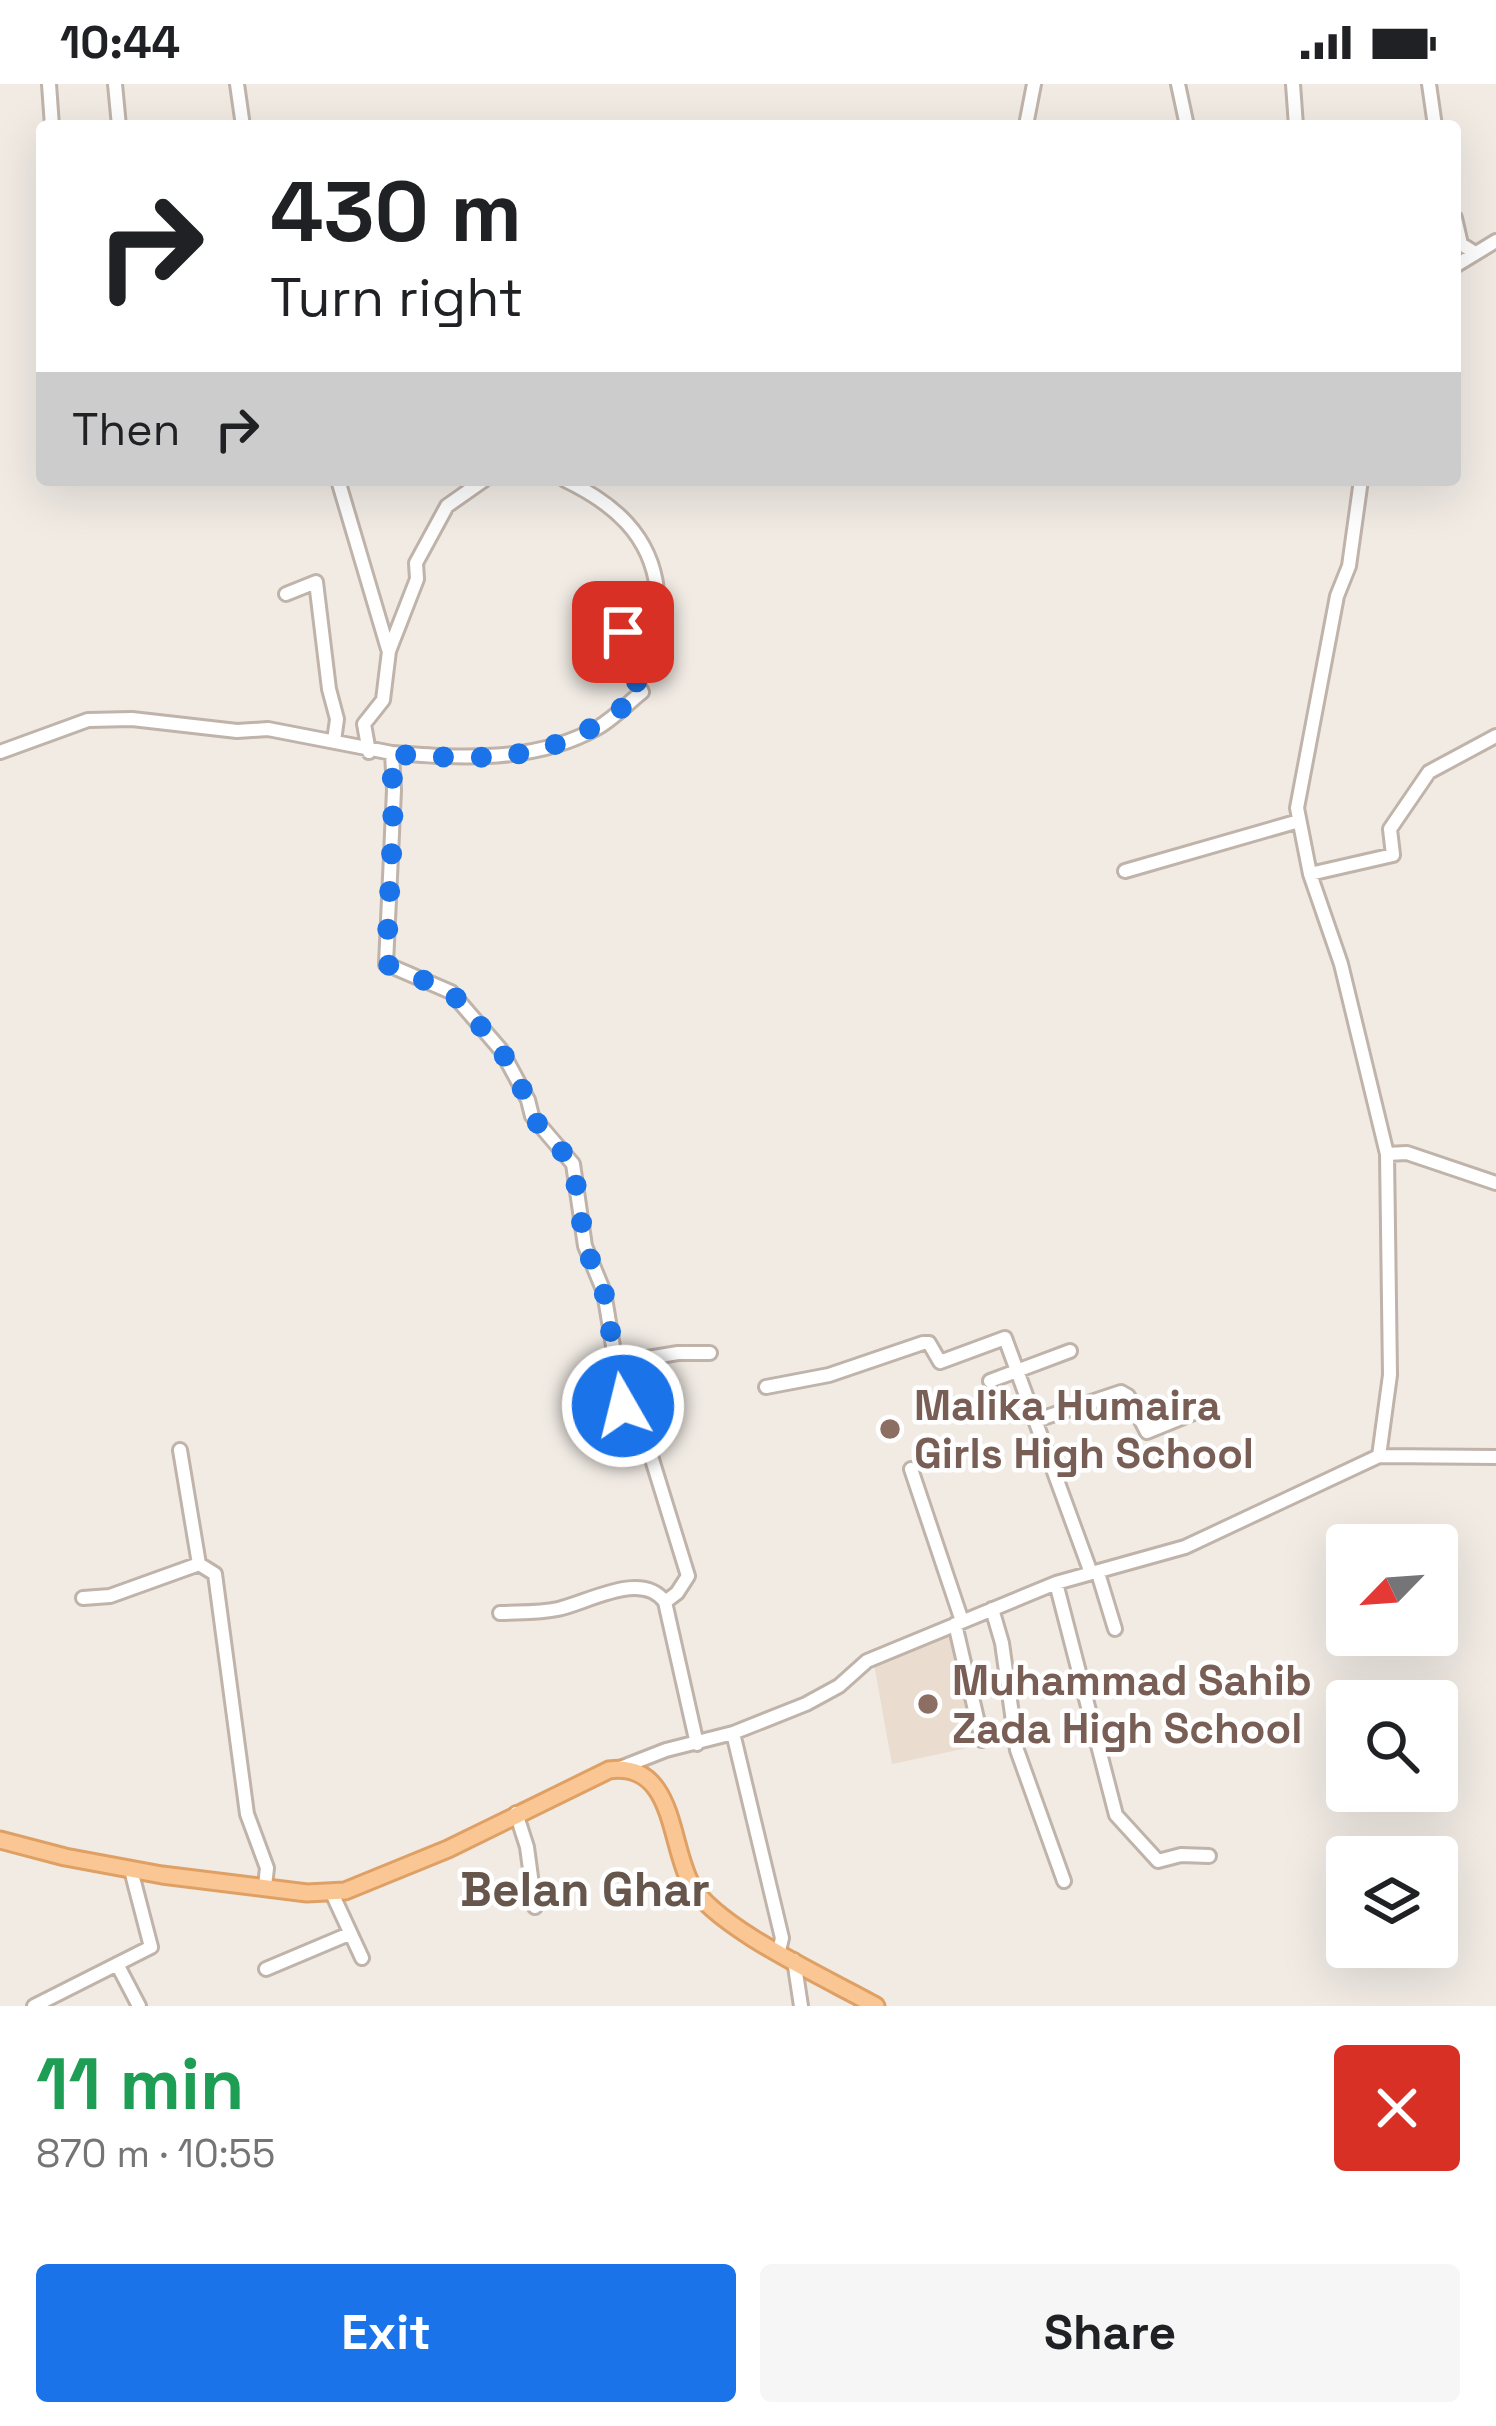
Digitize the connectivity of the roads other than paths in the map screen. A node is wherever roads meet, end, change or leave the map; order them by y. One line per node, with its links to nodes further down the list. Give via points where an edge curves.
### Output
1 (49, 84): 8 (street)
2 (115, 84): 9 (street)
3 (237, 84): 10 (street)
4 (1034, 84): 11 (street)
5 (1178, 84): 12 (street)
6 (1293, 84): 13 (street)
7 (1429, 84): 14 (street)
8 (52, 120)
9 (118, 120)
10 (242, 120)
11 (1027, 120)
12 (1186, 120)
13 (1296, 120)
14 (1434, 120)
15 (1496, 241): 17 (street)
16 (1461, 244): 17 (street)
17 (1475, 253): 18 (street)
18 (1461, 262)
19 (340, 486): 24 (street)
20 (475, 486): 24 (street, via 447,506 416,563)
21 (575, 486): 29 (street, via 612,508 654,564 657,590 623,632 624,658 642,692 601,726 538,753)
22 (1360, 486): 30 (street, via 1308,737)
23 (286, 594): 26 (street, via 316,582)
24 (389, 651): 28 (street, via 382,700 364,724)
25 (1496, 736): 32 (street, via 1429,772 1390,829 1393,855)
26 (334, 741): 27 (street, via 268,729 88,719); 28 (street)
27 (0, 752)
28 (369, 752): 29 (street)
29 (392, 754): 37 (street, via 386,964 451,992 501,1050 532,1117 573,1164)
30 (1299, 820): 31 (street); 32 (street)
31 (1125, 872)
32 (1310, 874): 33 (street, via 1341,964)
33 (1387, 1154): 34 (street); 44 (street, via 1390,1375)
34 (1496, 1183)
35 (1070, 1351): 38 (street)
36 (710, 1353): 37 (street)
37 (616, 1363): 51 (street, via 623,1406 651,1456 688,1576)
38 (1019, 1368): 39 (street); 40 (street, via 1005,1338 940,1362 929,1343); 42 (street)
39 (990, 1381)
40 (766, 1387)
41 (1211, 1406): 42 (street, via 1147,1432 1121,1392)
42 (1037, 1420): 48 (street)
43 (180, 1450): 47 (street)
44 (1378, 1456): 45 (street); 48 (street, via 1185,1546)
45 (1496, 1457)
46 (910, 1468): 54 (street)
47 (199, 1564): 50 (street); 65 (street, via 214,1574 247,1814 267,1868)
48 (1095, 1573): 49 (street); 55 (street)
49 (1056, 1583): 52 (street); 62 (street, via 1116,1815 1158,1861)
50 (83, 1598)
51 (665, 1602): 53 (street, via 638,1586 553,1610); 58 (street)
52 (992, 1609): 54 (street); 64 (street, via 1017,1750)
53 (500, 1613)
54 (958, 1623): 56 (street); 57 (street)
55 (1115, 1629)
56 (733, 1733): 58 (street); 69 (street)
57 (982, 1740)
58 (698, 1744): 59 (street)
59 (619, 1769): 60 (main road); 69 (main road, via 646,1777 664,1803 702,1899)
60 (516, 1813): 66 (main road, via 448,1849); 67 (street)
61 (0, 1840): 63 (main road)
62 (1209, 1856)
63 (131, 1870): 65 (main road); 71 (street, via 151,1947)
64 (1064, 1881)
65 (265, 1886): 66 (main road)
66 (331, 1892): 68 (street)
67 (535, 1907)
68 (349, 1934): 70 (street); 72 (street)
69 (786, 1956): 75 (street); 76 (main road)
70 (362, 1958)
71 (117, 1964): 73 (street); 74 (street)
72 (266, 1969)
73 (42, 2004)
74 (140, 2006)
75 (801, 2006)
76 (875, 2006)

